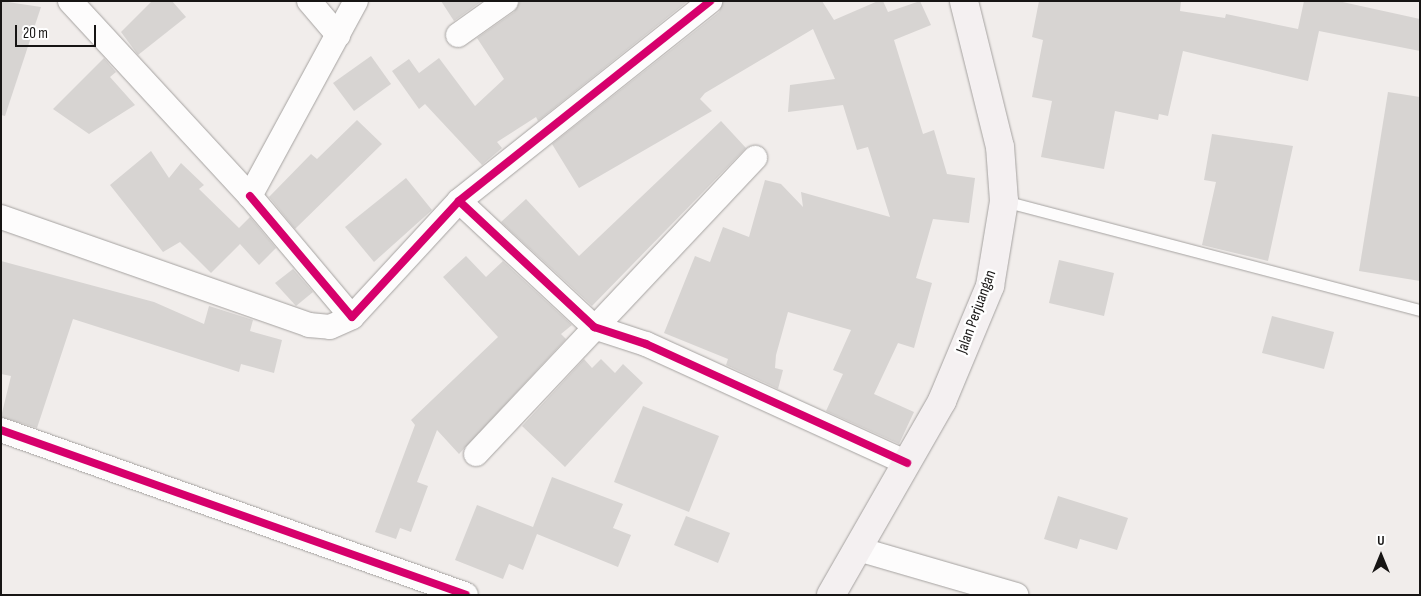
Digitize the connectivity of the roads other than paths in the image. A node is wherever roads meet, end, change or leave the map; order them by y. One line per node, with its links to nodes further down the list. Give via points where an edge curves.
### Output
1 (70, 1): 10 (street)
2 (309, 1): 7 (street)
3 (356, 1): 7 (street)
4 (506, 1): 8 (street)
5 (964, 1): 11 (main road, Jalan Perjuangan, via 1000,147)
6 (701, 4): 12 (street)
7 (338, 35): 10 (street)
8 (458, 35)
9 (755, 158): 16 (street)
10 (250, 196): 15 (street)
11 (1004, 201): 14 (lane); 19 (main road, Jalan Perjuangan, via 990,286 942,402)
12 (459, 202): 15 (street); 16 (street)
13 (1, 217): 15 (street, via 309,325 330,327)
14 (1420, 310)
15 (352, 317)
16 (594, 327): 18 (street); 19 (street, via 646,344)
17 (1, 430): 22 (street)
18 (476, 454)
19 (907, 463): 20 (main road, Jalan Perjuangan)
20 (858, 550): 21 (street); 23 (main road, Jalan Perjuangan)
21 (1008, 594)
22 (466, 595)
23 (832, 595)

